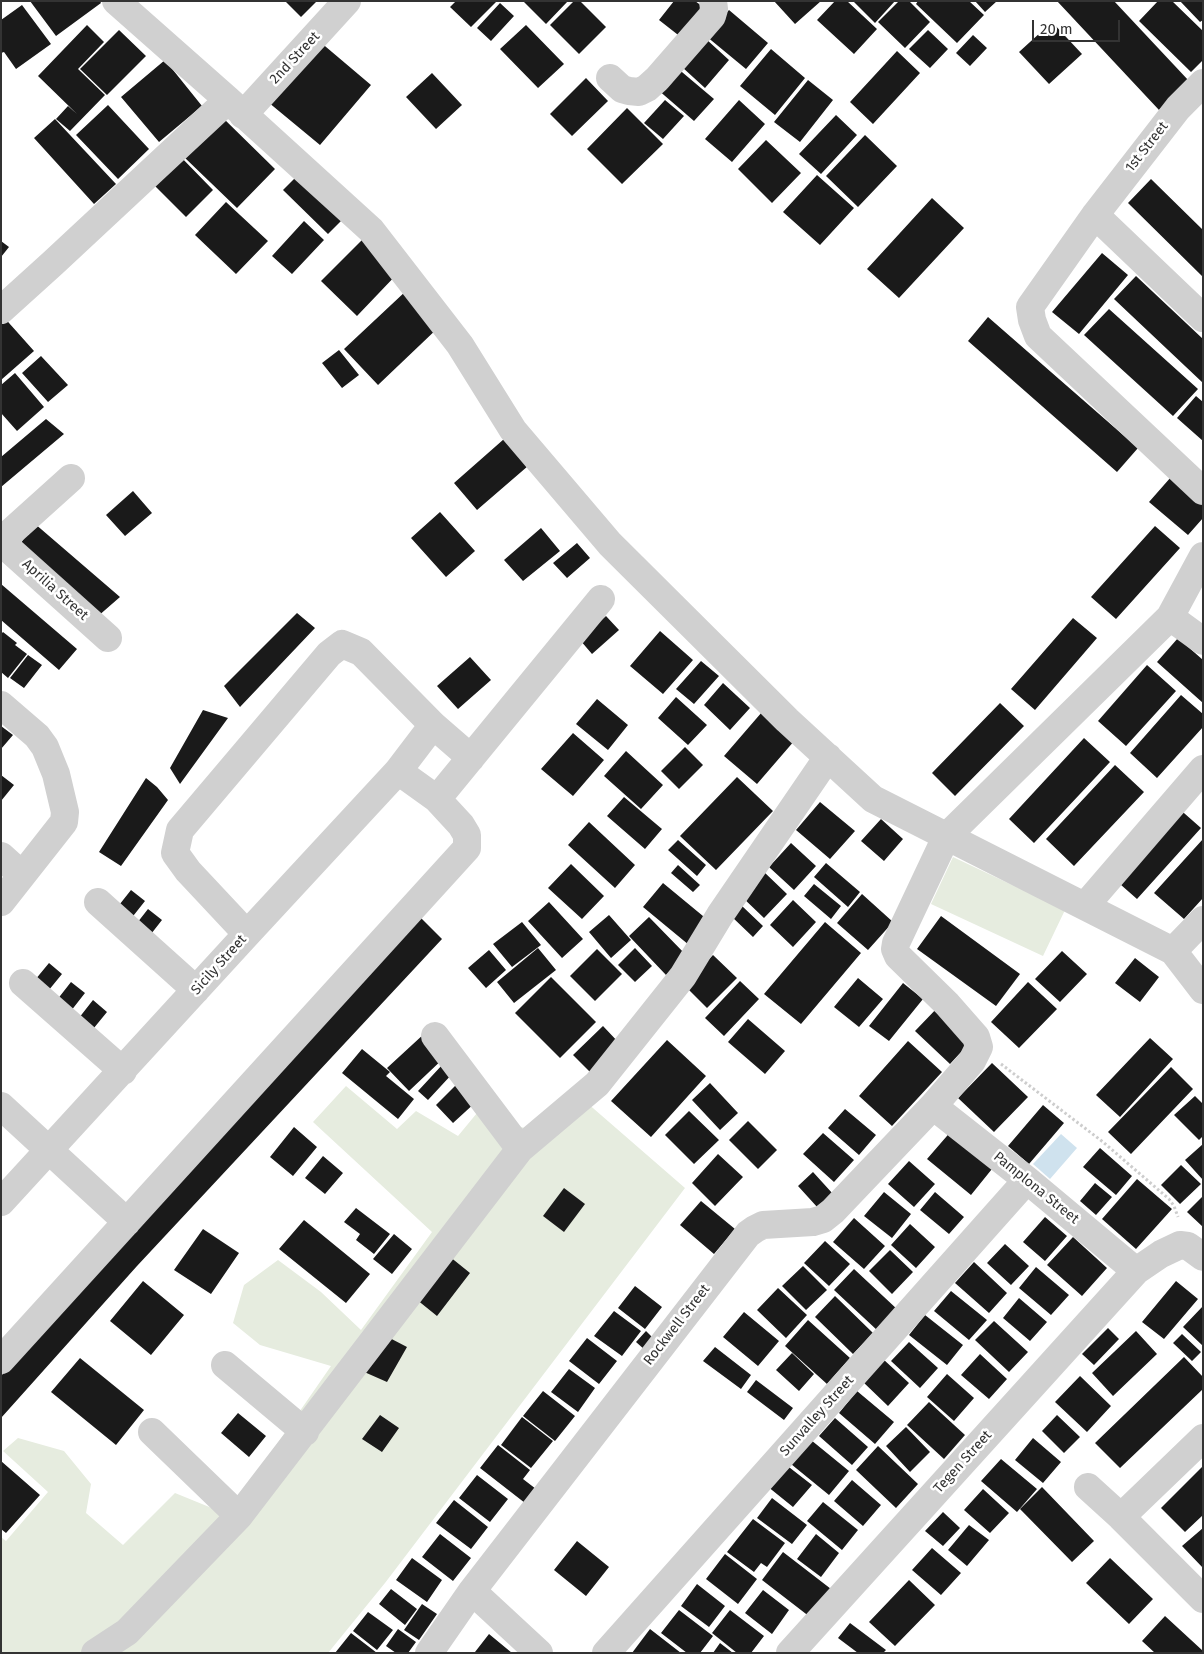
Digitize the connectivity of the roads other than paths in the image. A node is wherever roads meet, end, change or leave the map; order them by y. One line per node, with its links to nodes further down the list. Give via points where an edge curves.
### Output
1 (116, 1): 6 (street)
2 (347, 1): 6 (street, 2nd Street)
3 (713, 1): 4 (street, via 712,16 647,88 639,92 629,91)
4 (610, 78)
5 (1203, 83): 7 (street, 1st Street, via 1178,108)
6 (235, 108): 8 (street, 2nd Street); 20 (street, via 370,230 460,345 513,430 610,544)
7 (1095, 215): 9 (street); 11 (street, 1st Street, via 1030,307 1038,336)
8 (1, 310)
9 (1203, 318)
10 (71, 478): 12 (street)
11 (1203, 491)
12 (1, 542): 16 (street, Aprilia Street)
13 (1203, 556): 15 (street)
14 (601, 599): 21 (street)
15 (1170, 617): 17 (street); 25 (street)
16 (108, 638)
17 (1203, 641)
18 (1, 705): 27 (street, via 45,747 56,774 65,812 64,822)
19 (433, 725): 21 (street); 23 (street, Sicily Street); 32 (street, via 361,652 342,644 329,654 180,830 174,853)
20 (828, 757): 25 (street, via 873,799); 41 (street, via 720,915 683,976 597,1084)
21 (471, 758): 24 (street)
22 (1203, 769): 30 (street)
23 (398, 771): 24 (street); 32 (street, Sicily Street)
24 (437, 799): 45 (street, via 464,830 467,848)
25 (946, 837): 30 (street); 40 (street, Rockwell Street, via 895,949 898,956 976,1037 975,1054)
26 (1, 856): 27 (street)
27 (22, 875): 28 (street)
28 (1, 902)
29 (98, 902): 35 (street)
30 (1085, 906): 33 (street)
31 (1203, 920): 33 (street)
32 (247, 934): 35 (street, Sicily Street)
33 (1173, 952): 36 (street)
34 (24, 983): 38 (street)
35 (196, 990): 38 (street, Sicily Street)
36 (1203, 990)
37 (434, 1036): 41 (street)
38 (123, 1071): 42 (street, Sicily Street)
39 (1, 1106): 42 (street)
40 (933, 1106): 43 (street, Pamplona Street); 56 (street, Rockwell Street, via 823,1219 763,1226 748,1234)
41 (520, 1149): 51 (street)
42 (50, 1150): 44 (street, Sicily Street); 45 (street)
43 (1027, 1180): 47 (street, Pamplona Street); 61 (street, Sunvalley Street)
44 (1, 1202)
45 (127, 1222): 48 (street)
46 (1192, 1251): 47 (street, Tegen Street, via 1161,1254)
47 (1136, 1271): 62 (street, Tegen Street)
48 (1, 1360)
49 (225, 1365): 51 (street)
50 (152, 1432): 54 (street)
51 (304, 1432): 54 (street)
52 (1203, 1438): 55 (street)
53 (1088, 1487): 55 (street)
54 (239, 1516): 58 (street, via 127,1632)
55 (1121, 1517): 57 (street)
56 (472, 1591): 59 (street, Rockwell Street); 60 (street)
57 (1203, 1599)
58 (95, 1653)
59 (429, 1653)
60 (538, 1653)
61 (606, 1653)
62 (790, 1653)

